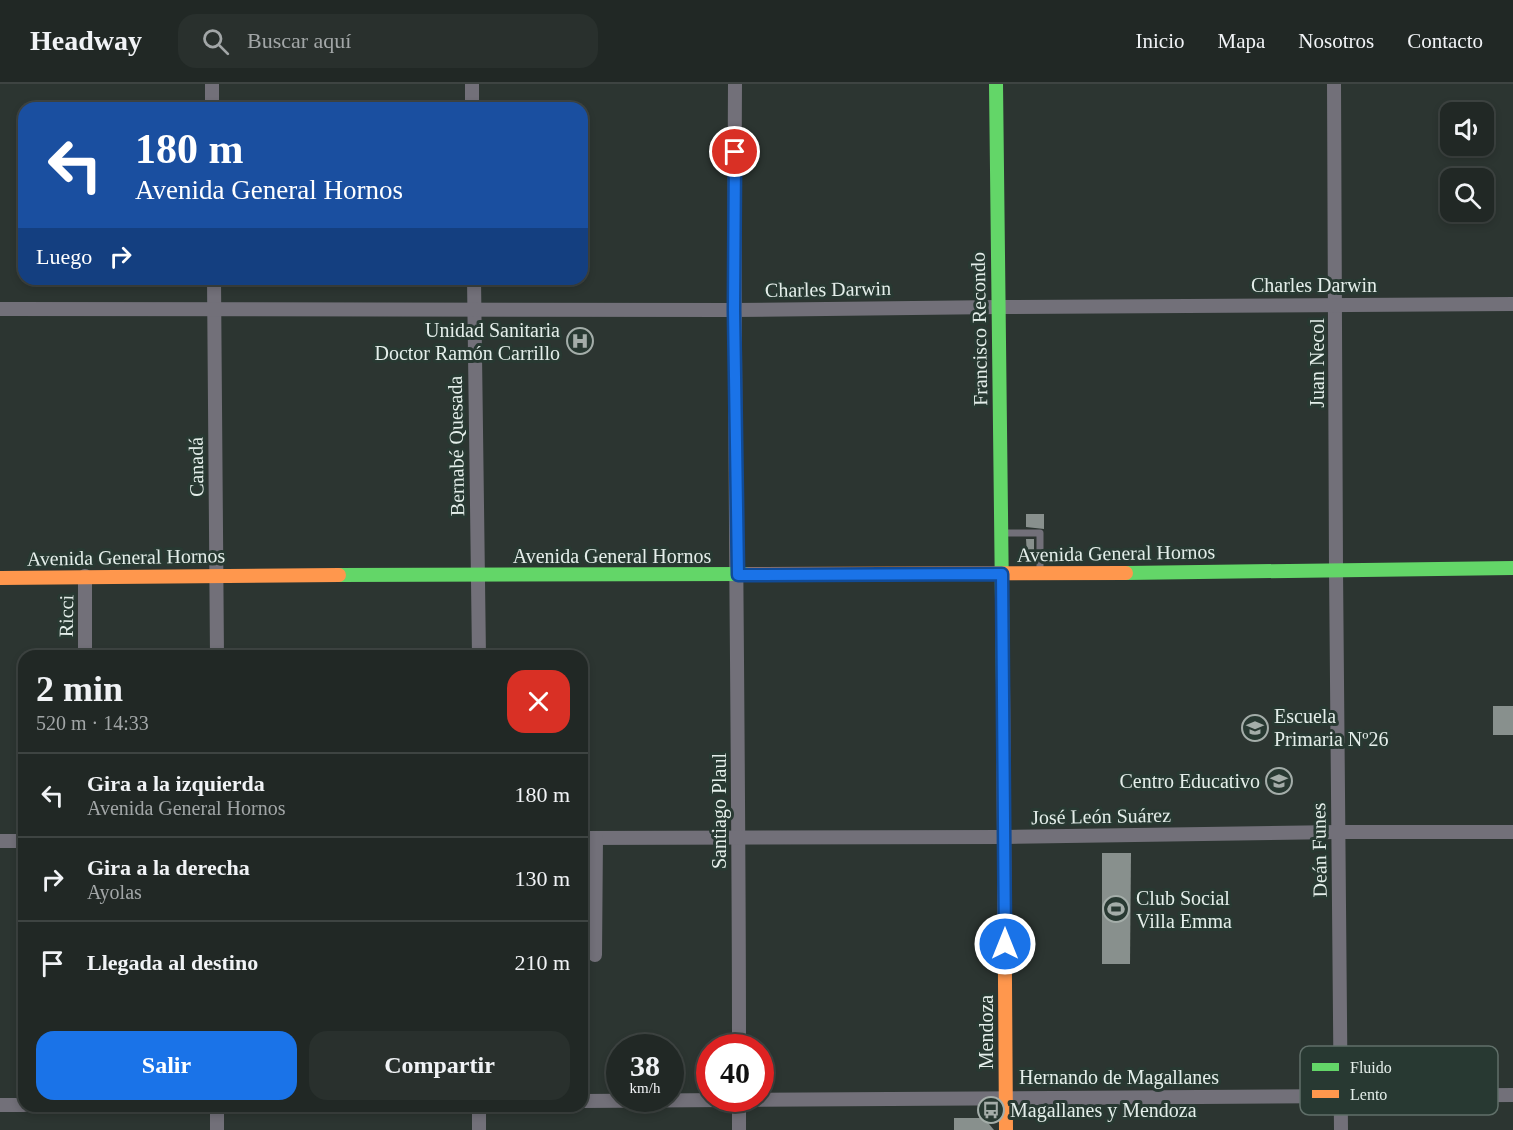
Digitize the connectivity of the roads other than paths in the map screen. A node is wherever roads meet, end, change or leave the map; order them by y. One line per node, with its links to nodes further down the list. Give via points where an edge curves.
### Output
1 (212, 84): 6 (street)
2 (472, 84): 7 (street)
3 (735, 84): 16 (street, Santiago Plaul)
4 (996, 84): 12 (street, Francisco Recondo)
5 (1334, 84): 11 (street, Juan Necol)
6 (212, 102)
7 (472, 102)
8 (214, 285): 14 (street, Canadá)
9 (474, 285): 15 (street, Bernabé Quesada)
10 (1513, 304): 11 (street, Charles Darwin)
11 (1336, 305): 12 (street, Charles Darwin); 19 (street, Juan Necol)
12 (999, 307): 16 (street, Charles Darwin); 17 (street, Francisco Recondo)
13 (0, 309): 14 (street, Charles Darwin)
14 (214, 309): 15 (street, Charles Darwin); 22 (street, Canadá)
15 (474, 309): 16 (street, Charles Darwin); 25 (street, Bernabé Quesada)
16 (734, 310): 23 (street, Santiago Plaul)
17 (1001, 533): 20 (lane, via 1040,533); 21 (street, Francisco Recondo)
18 (1513, 568): 19 (street, Avenida General Hornos)
19 (1335, 569): 20 (street, Avenida General Hornos); 30 (street, Deán Funes)
20 (1040, 573): 21 (street, Avenida General Hornos)
21 (1002, 574): 23 (street, Avenida General Hornos); 32 (street, Mendoza)
22 (217, 575): 24 (street, Avenida General Hornos); 25 (street, Avenida General Hornos); 28 (street, Canadá)
23 (738, 575): 25 (street, Avenida General Hornos); 35 (street, Santiago Plaul)
24 (86, 576): 26 (street, Avenida General Hornos); 27 (street, Ricci)
25 (478, 576): 29 (street, Bernabé Quesada)
26 (0, 578)
27 (85, 650)
28 (217, 650)
29 (479, 650)
30 (1338, 832): 31 (street, José León Suárez); 32 (street, José León Suárez); 40 (street, Deán Funes)
31 (1513, 832)
32 (1005, 837): 35 (street, José León Suárez); 42 (street, Mendoza)
33 (588, 838): 34 (street, José León Suárez)
34 (596, 838): 35 (street, José León Suárez); 38 (street)
35 (739, 838): 39 (street, Santiago Plaul)
36 (0, 841): 37 (street)
37 (18, 841)
38 (595, 955)
39 (739, 1034)
40 (1340, 1046)
41 (1300, 1095): 42 (street, Hernando de Magallanes)
42 (1006, 1098): 43 (street, Hernando de Magallanes); 54 (street, Mendoza)
43 (774, 1099)
44 (696, 1100): 45 (street, Hernando de Magallanes)
45 (588, 1101)
46 (0, 1105): 47 (street)
47 (18, 1105)
48 (217, 1112): 51 (street)
49 (478, 1112): 52 (street)
50 (739, 1112): 53 (street)
51 (217, 1130)
52 (479, 1130)
53 (739, 1130)
54 (1006, 1130)

